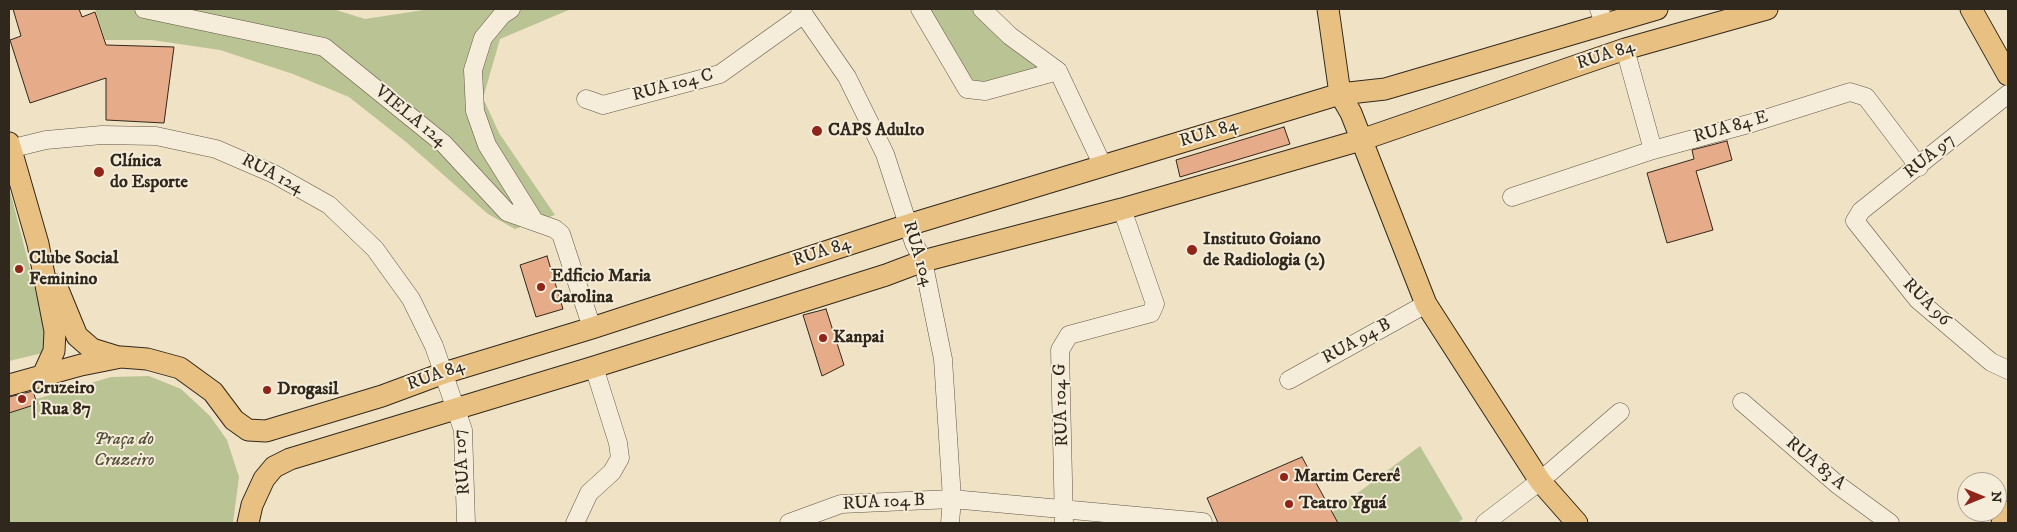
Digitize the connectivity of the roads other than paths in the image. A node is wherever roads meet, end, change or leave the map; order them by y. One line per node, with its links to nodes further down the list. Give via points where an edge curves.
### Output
1 (144, 9): 25 (street, VIELA 124, via 324,47 444,144 507,212)
2 (511, 9): 25 (street, via 483,38 473,70 475,111 487,145)
3 (920, 9): 12 (street, via 967,89 985,91)
4 (982, 9): 12 (street, via 1010,36)
5 (1328, 9): 14 (main road)
6 (1657, 9): 10 (main road, RUA 84)
7 (1766, 9): 11 (main road, RUA 84)
8 (1971, 9): 13 (main road)
9 (802, 11): 16 (street, RUA 104 C, via 720,74 603,105); 26 (street, RUA 104, via 848,77 885,154)
10 (1602, 17): 14 (main road, RUA 84, via 1385,89)
11 (1625, 49): 17 (main road, RUA 84); 19 (street)
12 (1058, 71): 20 (street)
13 (2008, 75)
14 (1340, 94): 17 (main road); 20 (main road, RUA 84)
15 (2008, 94): 21 (street, RUA 97)
16 (586, 99)
17 (1361, 140): 23 (main road, RUA 84); 29 (main road)
18 (9, 147): 27 (main road); 34 (street, RUA 124, via 102,134 156,136 216,149 274,174 329,205 374,249 411,299)
19 (1653, 150): 21 (street, RUA 84 E, via 1850,92 1866,97); 22 (street, RUA 84 E)
20 (1103, 166): 26 (main road, RUA 84)
21 (1919, 167): 24 (street, RUA 97, via 1861,211)
22 (1512, 198)
23 (1122, 209): 28 (main road, RUA 84); 44 (street, RUA 104 G, via 1154,304 1151,313 1070,335 1060,350)
24 (1855, 221): 33 (street, RUA 96, via 1918,300 1991,362)
25 (535, 222): 30 (street, VIELA 124, via 562,234)
26 (908, 225): 28 (street, RUA 104); 30 (main road, RUA 84)
27 (38, 244): 31 (main road, via 77,336 92,350); 35 (main road, via 55,331 54,351)
28 (923, 261): 32 (main road, RUA 84); 42 (street, RUA 104, via 943,359)
29 (1426, 304): 36 (street, RUA 94 B); 41 (main road)
30 (592, 328): 34 (main road, RUA 84)
31 (121, 357): 34 (main road, RUA 84, via 147,359 180,368 213,392 234,420 248,430 266,432); 35 (main road, RUA 84)
32 (594, 367): 39 (main road, RUA 84); 48 (street, via 620,458 612,472 589,493)
33 (2008, 370)
34 (444, 373): 39 (street, RUA 107)
35 (43, 374): 37 (main road, RUA 84)
36 (1289, 380)
37 (9, 385)
38 (1742, 402): 53 (street, RUA 83 A, via 1838,484)
39 (457, 410): 46 (main road, RUA 84, via 274,467 252,504); 47 (street, RUA 107, via 463,430)
40 (1620, 412): 41 (street)
41 (1540, 481): 51 (street); 52 (main road)
42 (952, 500): 44 (street, RUA 104 B); 49 (street, RUA 104 B, via 841,504); 50 (street, RUA 104)
43 (2008, 512): 54 (main road)
44 (1064, 517): 45 (street, RUA 104 B)
45 (1203, 522)
46 (248, 523)
47 (466, 523)
48 (575, 523)
49 (789, 523)
50 (950, 523)
51 (1485, 523)
52 (1577, 523)
53 (1890, 523)
54 (2002, 523)

